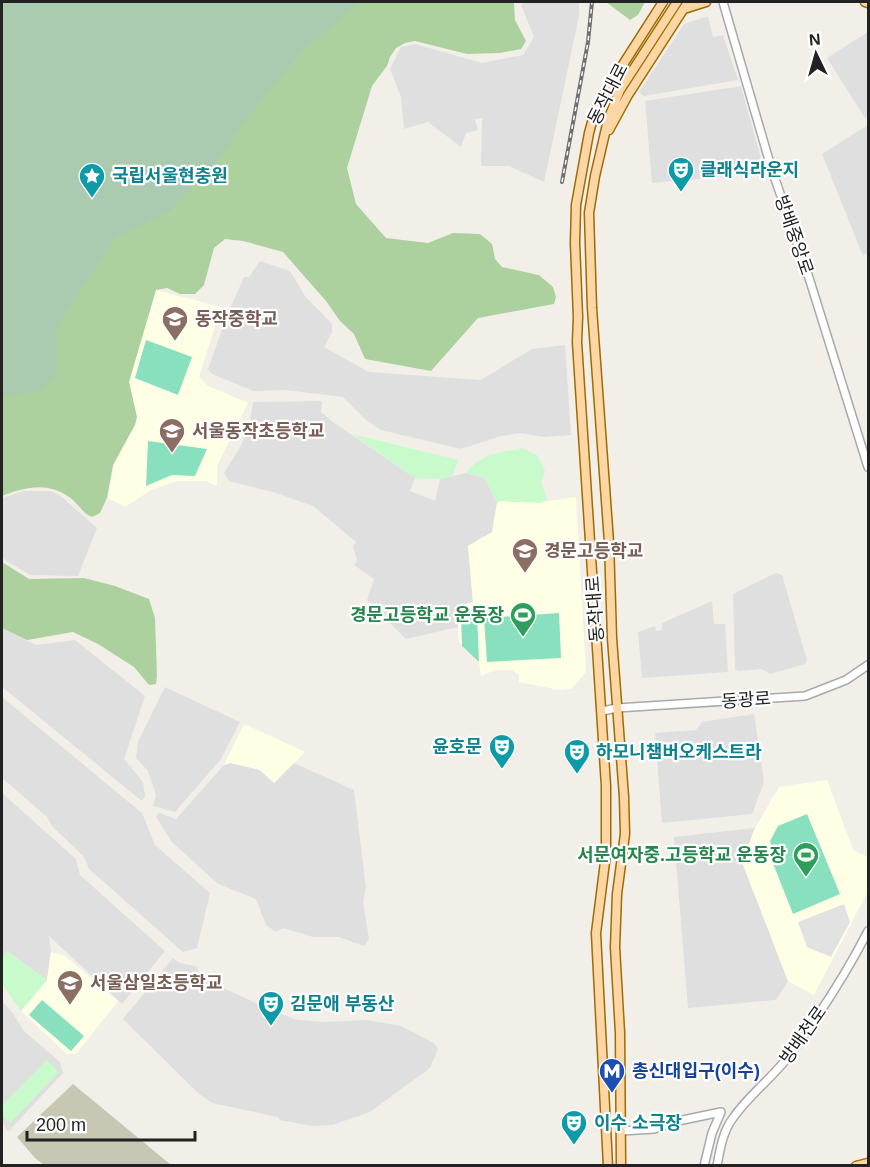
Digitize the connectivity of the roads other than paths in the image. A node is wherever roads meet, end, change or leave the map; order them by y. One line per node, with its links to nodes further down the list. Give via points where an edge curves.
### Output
1 (663, 2): 6 (main road, 동작대로, via 606,91)
2 (677, 2): 7 (main road, 동작대로, via 620,90)
3 (706, 2): 5 (main road)
4 (723, 2): 8 (street, 방배중앙로, via 771,167)
5 (686, 6): 7 (main road, 동작대로)
6 (589, 133): 7 (main road, via 600,132); 11 (main road, 동작대로, via 578,188 574,243)
7 (605, 138): 10 (main road, 동작대로, via 589,213)
8 (868, 467)
9 (868, 665): 10 (street, 동광로, via 846,680 805,696)
10 (617, 708): 11 (street, 동광로); 13 (main road, 동작대로, via 625,834 615,947)
11 (602, 711): 15 (main road, 동작대로, via 607,842 596,967)
12 (868, 931): 18 (street, 방배천로, via 802,1039 732,1119)
13 (622, 1131): 16 (main road, 동작대로); 17 (street, via 654,1129 721,1112)
14 (868, 1163): 19 (main road)
15 (608, 1166)
16 (621, 1166)
17 (704, 1166)
18 (717, 1166)
19 (856, 1166)

